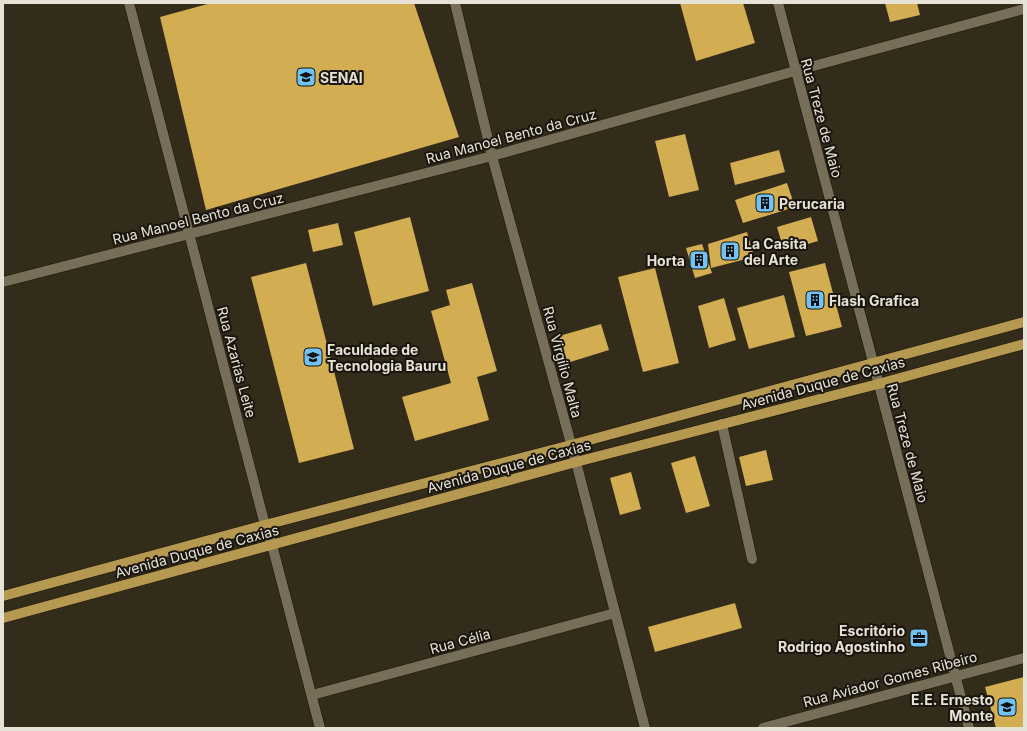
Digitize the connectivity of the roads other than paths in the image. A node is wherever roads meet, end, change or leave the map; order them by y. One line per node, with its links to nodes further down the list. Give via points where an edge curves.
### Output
1 (129, 3): 7 (street, Rua Azarias Leite)
2 (455, 3): 6 (street, Rua Virgílio Malta)
3 (778, 3): 5 (street, Rua Treze de Maio)
4 (1024, 9): 5 (street, Rua Manoel Bento da Cruz)
5 (795, 71): 6 (street, Rua Manoel Bento da Cruz); 11 (street, Rua Treze de Maio)
6 (492, 156): 7 (street, Rua Manoel Bento da Cruz); 14 (street, Rua Virgílio Malta)
7 (190, 235): 8 (street, Rua Manoel Bento da Cruz); 16 (street, Rua Azarias Leite)
8 (3, 282)
9 (1024, 322): 11 (main road, Avenida Duque de Caxias)
10 (1024, 344): 12 (main road, Avenida Duque de Caxias)
11 (874, 362): 12 (street, Rua Treze de Maio); 14 (main road, Avenida Duque de Caxias)
12 (878, 384): 13 (main road, Avenida Duque de Caxias); 23 (street, Rua Treze de Maio)
13 (722, 424): 15 (main road, Avenida Duque de Caxias); 18 (street)
14 (571, 445): 15 (street, Rua Virgílio Malta); 16 (main road, Avenida Duque de Caxias)
15 (576, 462): 17 (main road, Avenida Duque de Caxias); 20 (street, Rua Virgílio Malta)
16 (265, 525): 17 (street, Rua Azarias Leite); 19 (main road, Avenida Duque de Caxias)
17 (272, 546): 21 (main road, Avenida Duque de Caxias); 24 (street, Rua Azarias Leite)
18 (752, 559)
19 (3, 596)
20 (615, 613): 24 (street, Rua Célia); 26 (street, Rua Virgílio Malta)
21 (3, 618)
22 (1024, 658): 23 (street, Rua Aviador Gomes Ribeiro)
23 (955, 677): 27 (street, Rua Aviador Gomes Ribeiro); 28 (street, Rua Treze de Maio)
24 (312, 695): 25 (street, Rua Azarias Leite)
25 (320, 728)
26 (645, 728)
27 (763, 728)
28 (969, 728)

